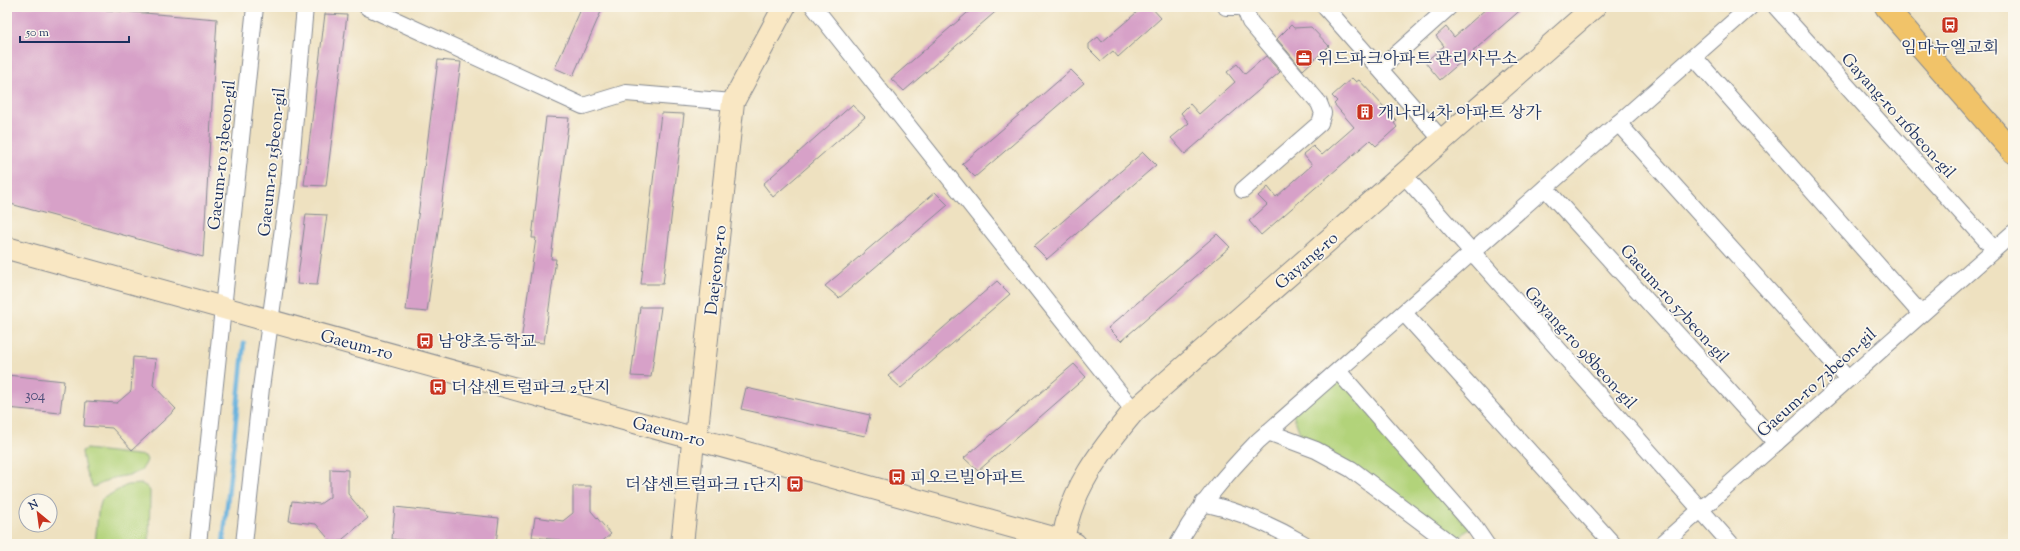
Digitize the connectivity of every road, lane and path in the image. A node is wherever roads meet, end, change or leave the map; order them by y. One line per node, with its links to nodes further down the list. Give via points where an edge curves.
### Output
1 (255, 7): 27 (street, Gaeum-ro 13beon-gil)
2 (305, 7): 30 (street, Gaeum-ro 15beon-gil, via 289,184)
3 (367, 7): 16 (street, via 583,106 626,93)
4 (784, 7): 16 (street, Daejeong-ro)
5 (814, 7): 33 (street)
6 (1226, 7): 7 (street)
7 (1244, 7): 22 (street, via 1250,22 1319,103 1323,113 1320,124)
8 (1325, 7): 15 (street)
9 (1449, 7): 15 (street)
10 (1594, 7): 18 (street, Gayang-ro)
11 (1750, 7): 14 (street)
12 (1776, 7): 25 (street, Gayang-ro 116beon-gil)
13 (1886, 7): 19 (main road)
14 (1694, 57): 17 (street); 29 (street)
15 (1380, 69): 18 (street)
16 (733, 102): 35 (street, Daejeong-ro)
17 (1618, 123): 21 (street); 32 (street)
18 (1442, 140): 20 (street, Gayang-ro)
19 (2013, 152)
20 (1403, 174): 26 (street, Gayang-ro 98beon-gil); 33 (street, Gayang-ro)
21 (1545, 188): 26 (street); 36 (street, Gaeum-ro 57beon-gil)
22 (1243, 190)
23 (2013, 233): 25 (street, Gaeum-ro 73beon-gil)
24 (8, 248): 27 (street, Gaeum-ro)
25 (1994, 249): 29 (street, Gaeum-ro 73beon-gil)
26 (1472, 252): 28 (street); 38 (street, Gayang-ro 98beon-gil)
27 (227, 308): 30 (street, Gaeum-ro); 40 (street, Gaeum-ro 13beon-gil)
28 (1404, 313): 31 (street); 47 (street)
29 (1921, 314): 32 (street, Gaeum-ro 73beon-gil)
30 (267, 320): 35 (street, Gaeum-ro); 41 (street, Gaeum-ro 15beon-gil)
31 (1338, 371): 34 (street); 46 (street, via 1473,525)
32 (1848, 379): 36 (street, Gaeum-ro 73beon-gil)
33 (1134, 411): 39 (street, Gayang-ro, via 1096,459 1075,495)
34 (1268, 432): 37 (street, via 1228,471); 45 (street, via 1316,450 1351,469)
35 (696, 438): 39 (street, Gaeum-ro); 42 (street, Daejeong-ro, via 693,443)
36 (1776, 443): 38 (street, Gaeum-ro 73beon-gil)
37 (1204, 503): 43 (street); 44 (street, via 1242,513)
38 (1700, 510): 48 (street, Gaeum-ro 73beon-gil); 49 (street, Gayang-ro 98beon-gil)
39 (1067, 542)
40 (198, 544)
41 (244, 544)
42 (682, 544)
43 (1178, 544)
44 (1304, 544)
45 (1451, 544)
46 (1486, 544)
47 (1612, 544)
48 (1662, 544)
49 (1731, 544)

